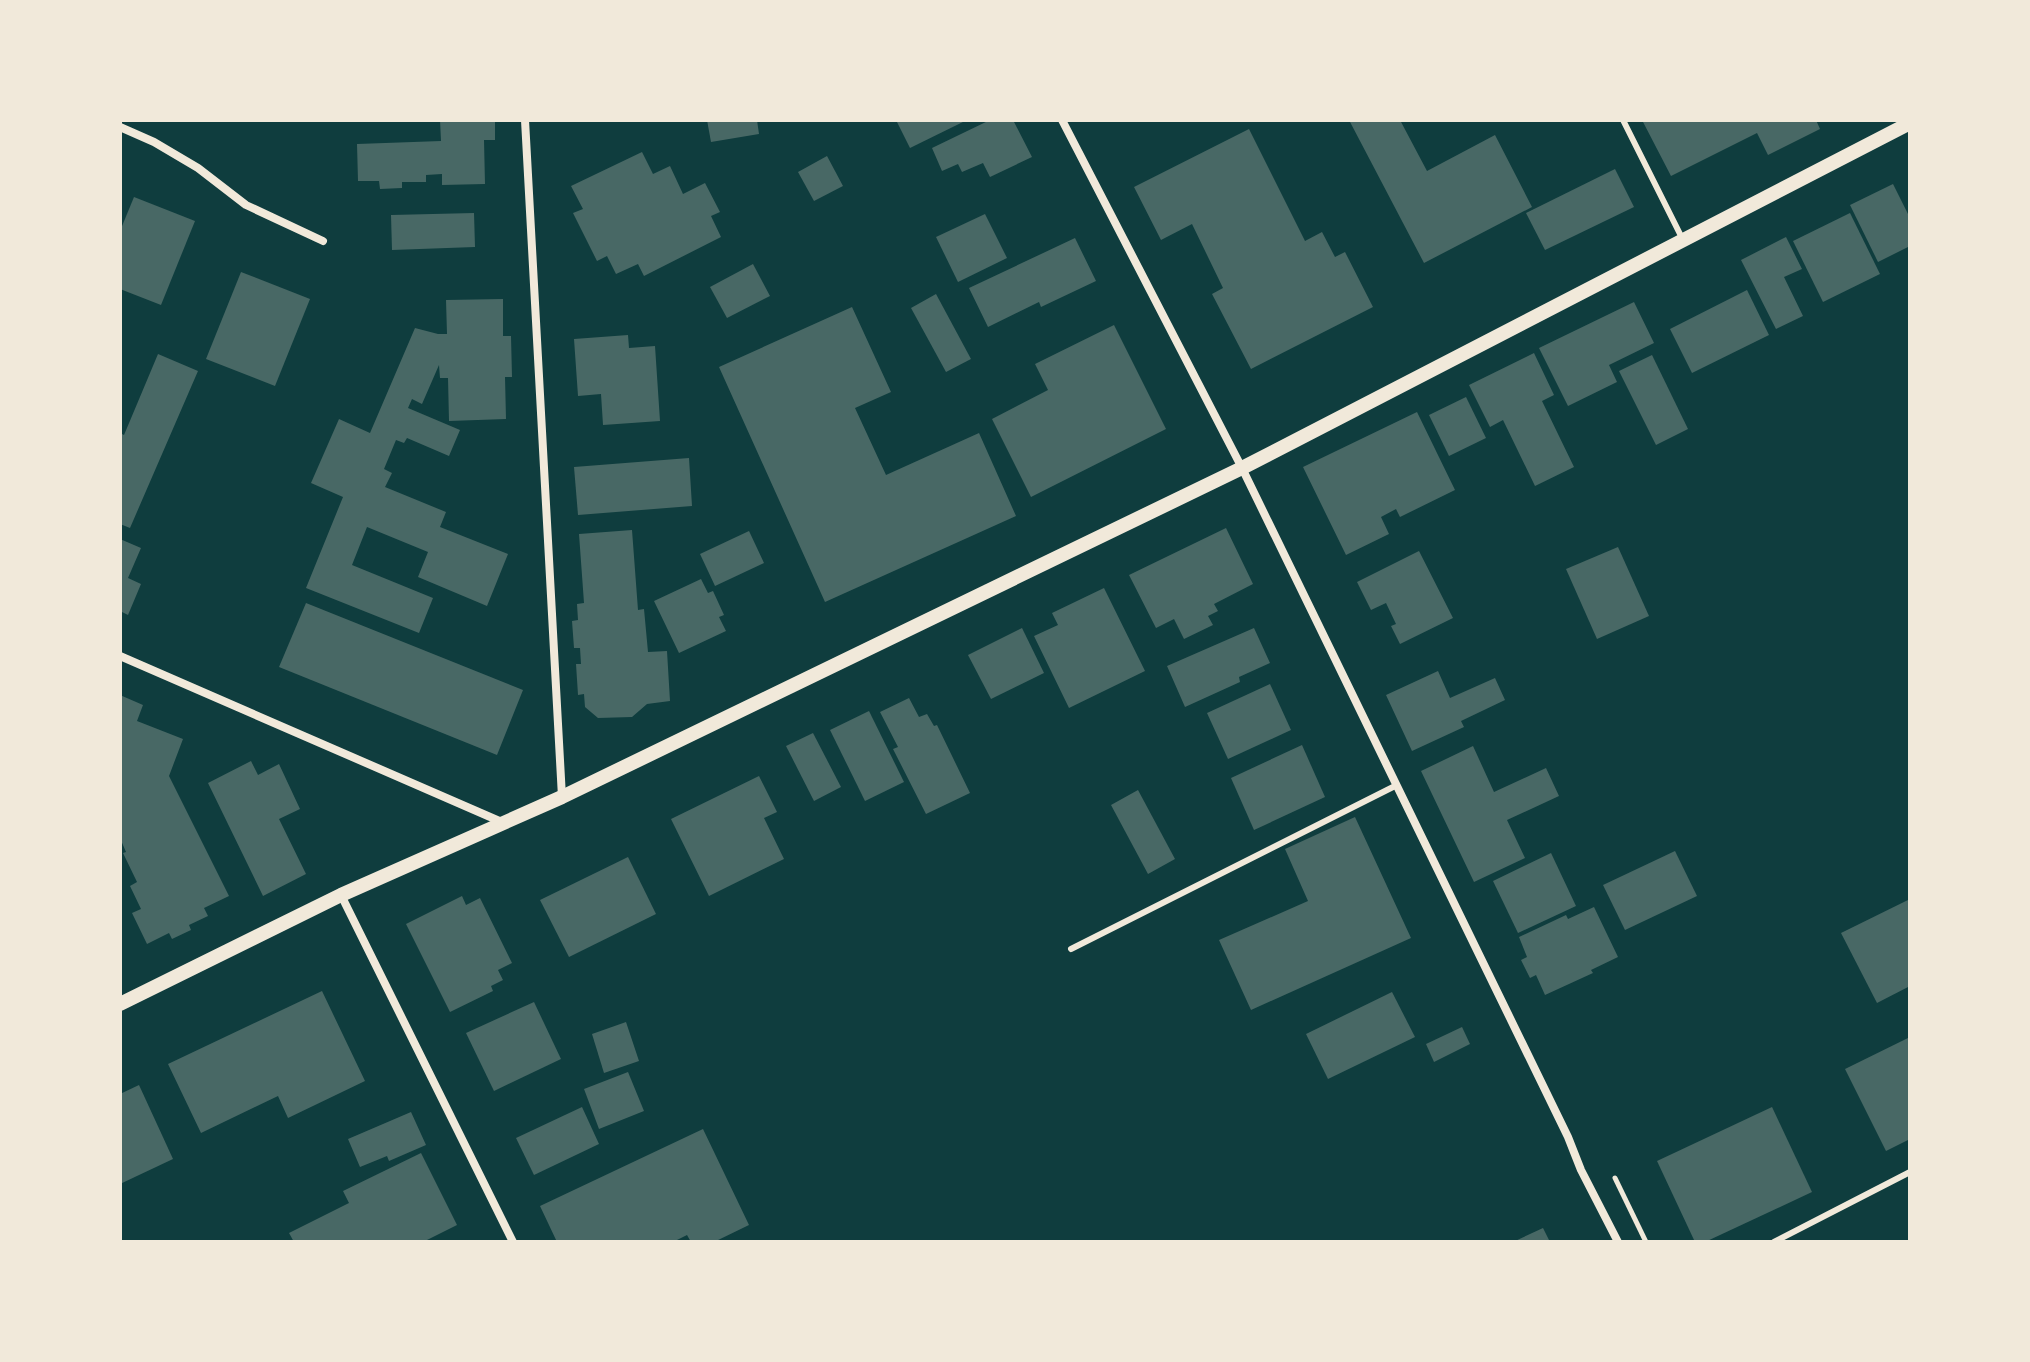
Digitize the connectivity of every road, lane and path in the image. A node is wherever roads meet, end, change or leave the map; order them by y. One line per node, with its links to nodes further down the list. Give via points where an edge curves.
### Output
1 (525, 120): 11 (street)
2 (1062, 120): 8 (street)
3 (1623, 120): 6 (lane)
4 (1910, 123): 6 (street)
5 (120, 127): 7 (street, via 198,168 246,205)
6 (1683, 240): 8 (street)
7 (323, 241)
8 (1242, 468): 10 (street); 11 (street)
9 (120, 656): 12 (street)
10 (1397, 785): 14 (lane); 19 (street)
11 (562, 797): 12 (street)
12 (504, 824): 13 (street)
13 (341, 895): 15 (street); 18 (street)
14 (1071, 949)
15 (120, 1004)
16 (1910, 1172): 21 (lane)
17 (1615, 1178): 20 (path)
18 (513, 1242)
19 (1618, 1242)
20 (1646, 1242)
21 (1774, 1242)

